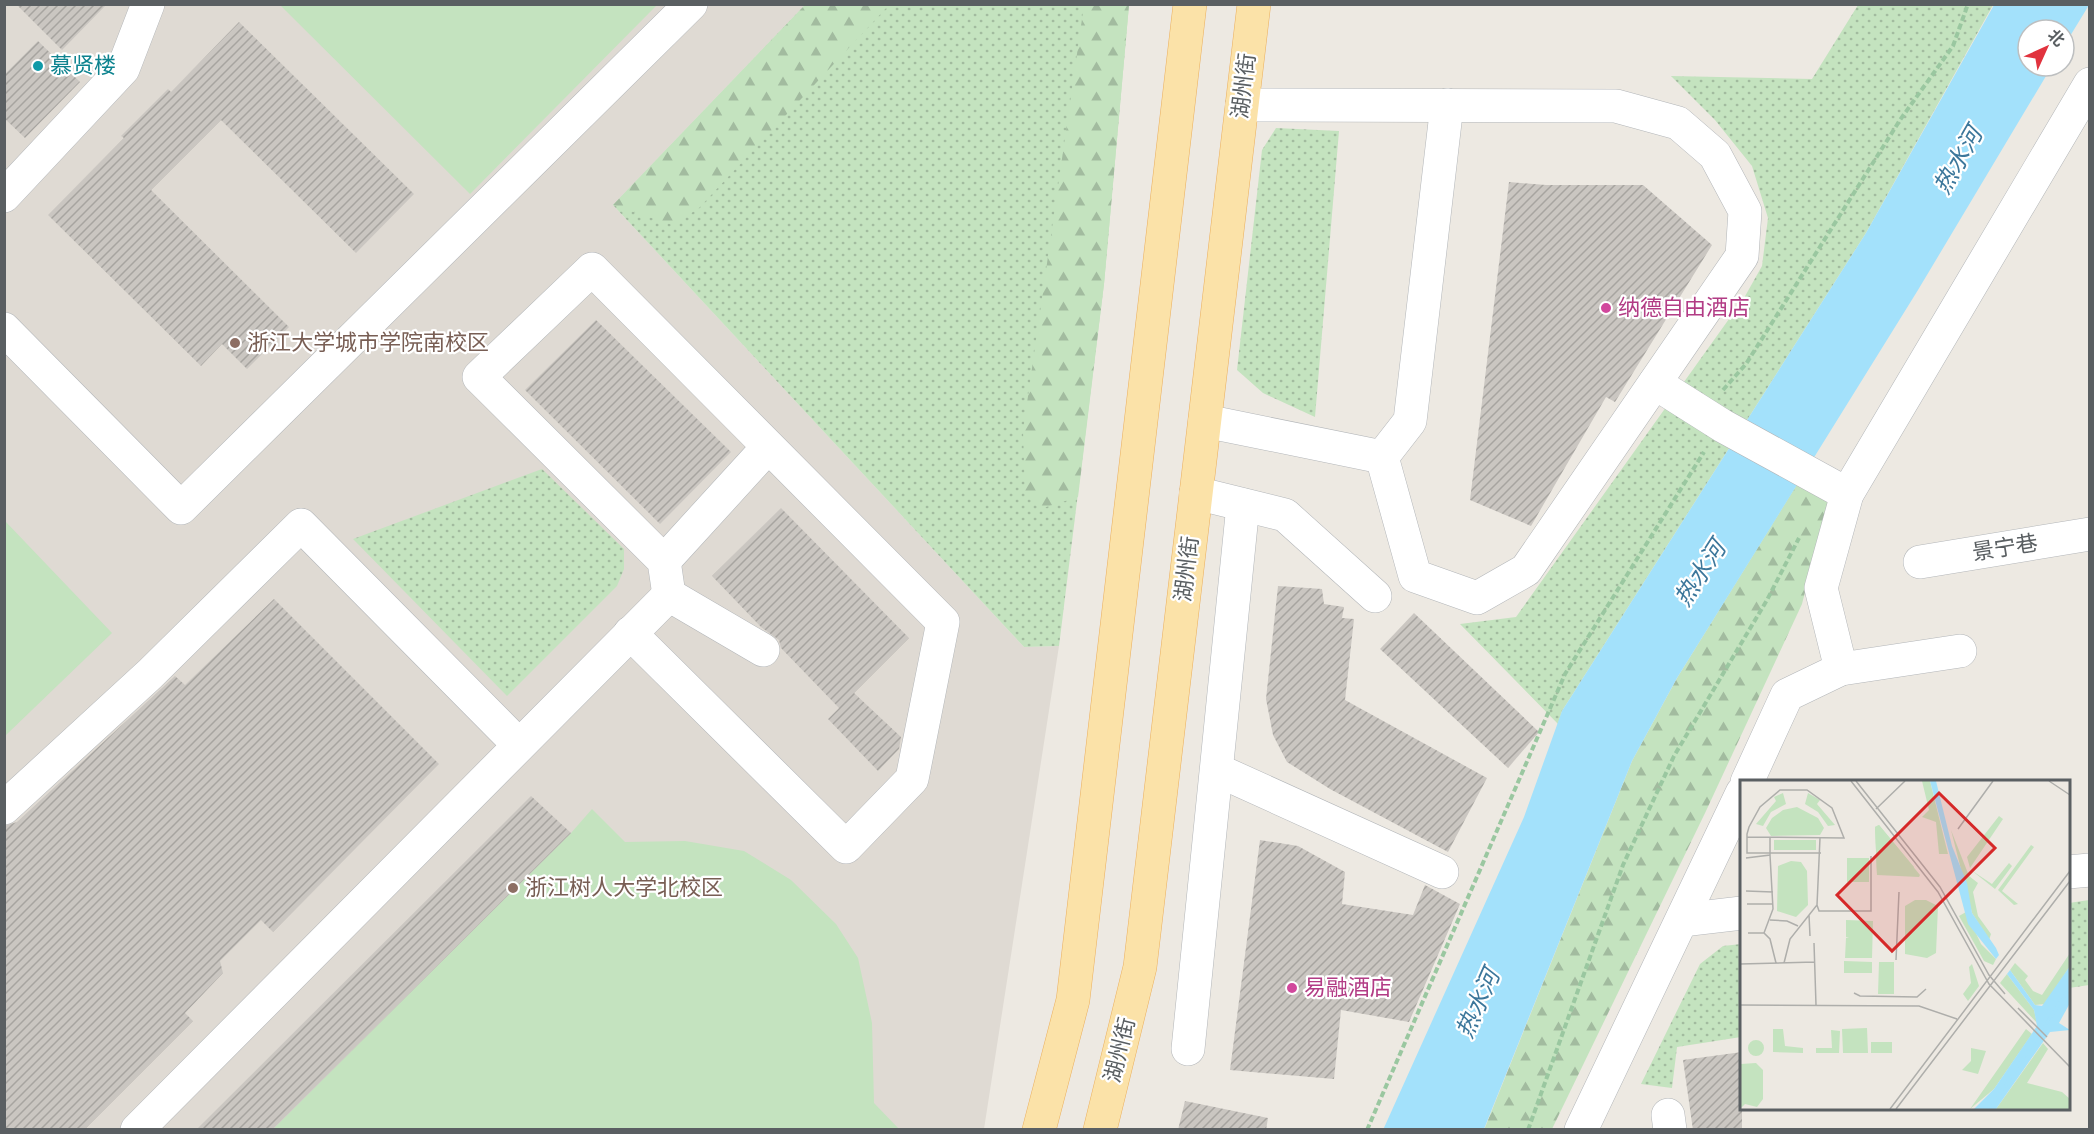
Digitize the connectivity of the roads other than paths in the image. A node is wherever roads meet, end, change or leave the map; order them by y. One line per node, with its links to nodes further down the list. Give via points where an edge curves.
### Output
1 (148, 4): 8 (street, via 123,69)
2 (691, 4): 9 (street, via 181,508)
3 (1191, 4): 38 (main road, via 1073,1000)
4 (1254, 4): 6 (main road, 湖州街)
5 (2090, 84): 14 (street)
6 (1242, 105): 7 (street); 11 (main road, 湖州街)
7 (1447, 105): 10 (street, via 1616,106 1678,123 1715,155 1745,211 1743,256); 13 (street, via 1410,421)
8 (4, 196)
9 (4, 329)
10 (1655, 383): 13 (street, via 1526,570 1477,598 1415,576); 14 (street)
11 (1205, 421): 13 (street); 15 (main road, 湖州街)
12 (768, 447): 18 (street); 18 (street, via 592,269 479,376); 22 (street, via 943,622 912,779 846,847)
13 (1382, 457)
14 (1836, 488): 25 (street, via 1821,588)
15 (1196, 493): 16 (street); 39 (main road, 湖州街, via 1140,967)
16 (1243, 505): 21 (street, via 1285,515); 27 (street)
17 (2090, 534): 19 (street, 景宁巷)
18 (664, 561): 20 (street)
19 (1920, 562)
20 (669, 595): 22 (street); 23 (street)
21 (1375, 596)
22 (630, 633): 26 (street)
23 (763, 650)
24 (1960, 651): 25 (street)
25 (1840, 669): 28 (street, via 1787,695)
26 (519, 746): 30 (street, via 301,525 150,674); 37 (street)
27 (1216, 770): 32 (street); 36 (street)
28 (1748, 780)
29 (1740, 797): 35 (street)
30 (4, 808)
31 (2090, 870): 33 (street)
32 (1442, 872)
33 (2070, 872)
34 (1740, 912): 35 (street)
35 (1682, 920): 40 (street)
36 (1188, 1049)
37 (137, 1130)
38 (1039, 1130)
39 (1100, 1130)
40 (1581, 1130)

